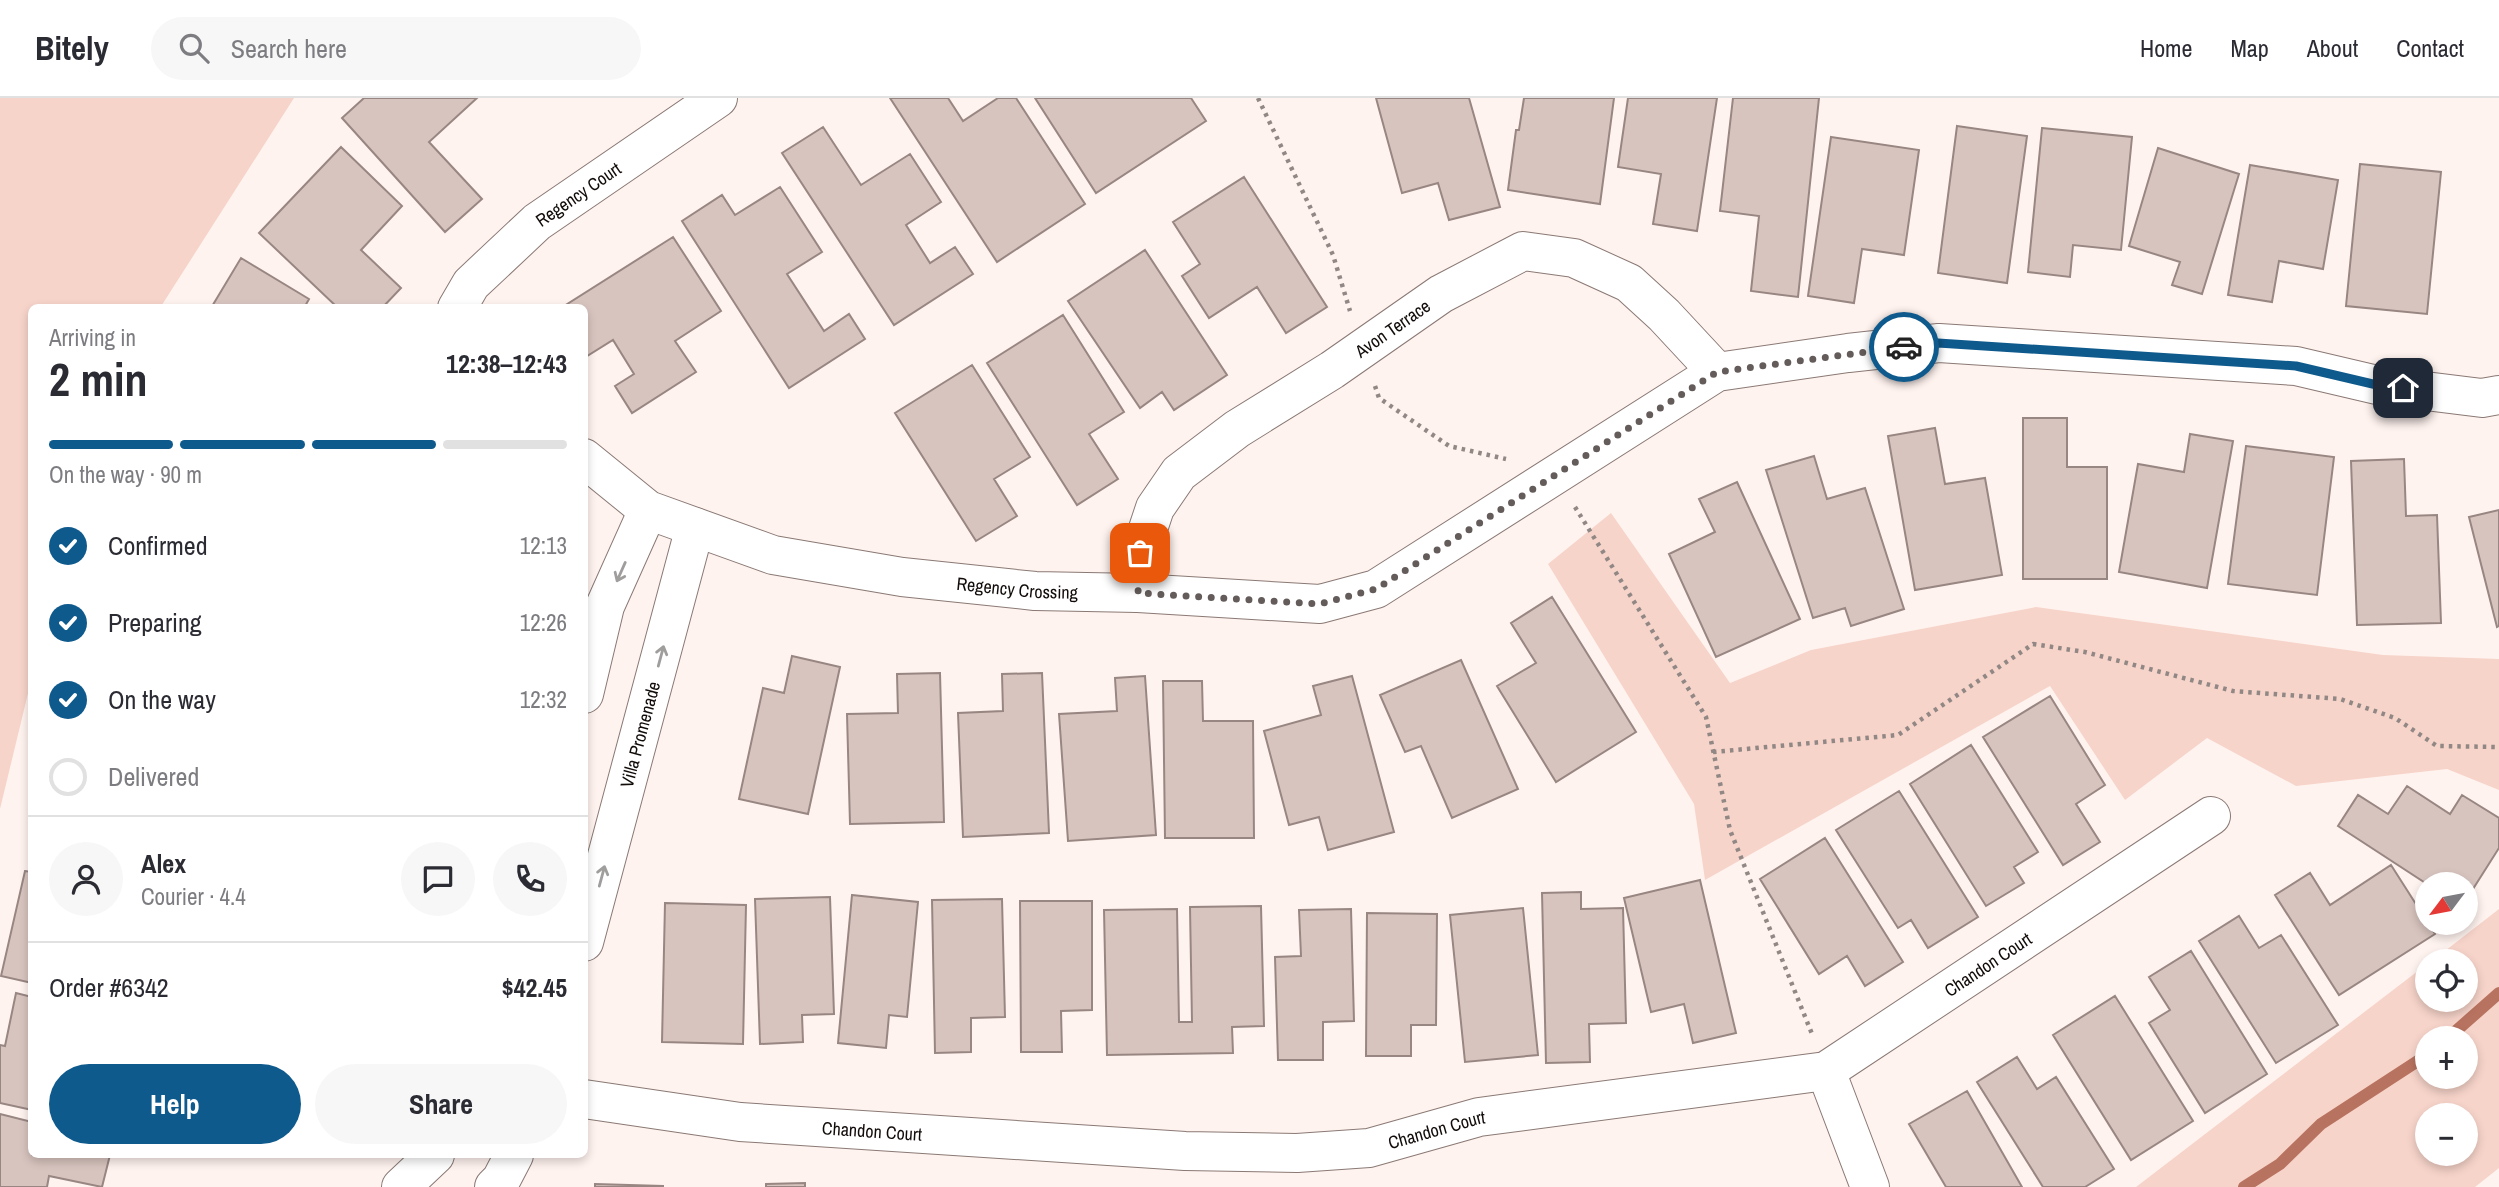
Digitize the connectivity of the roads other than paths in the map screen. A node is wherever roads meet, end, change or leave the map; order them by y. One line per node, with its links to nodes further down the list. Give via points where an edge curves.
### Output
1 (718, 98): 2 (street, Regency Court, via 537,222 471,284)
2 (459, 304)
3 (1717, 372): 4 (street, Regency Crossing, via 1938,343 2296,366 2377,385 2482,398); 8 (street, Regency Crossing, via 1376,589 1320,604); 8 (street, Avon Terrace, via 1629,283 1574,258 1523,251 1441,294 1237,429 1180,473 1155,508 1140,553)
4 (2499, 395)
5 (588, 461): 6 (street, Regency Crossing)
6 (648, 510): 7 (street, Regency Crossing); 9 (street, one-way to 9, via 606,606)
7 (695, 527): 8 (street, Regency Crossing, via 773,555 902,577 1035,591); 11 (street, Villa Promenade, one-way to 7)
8 (1138, 593)
9 (588, 678)
10 (2211, 816): 12 (street, Chandon Court)
11 (588, 927)
12 (1826, 1070): 13 (street, Chandon Court, via 1479,1117 1369,1148 1297,1153 1185,1151 740,1122); 18 (street)
13 (588, 1100)
14 (432, 1158): 16 (street)
15 (512, 1158): 17 (street)
16 (401, 1187)
17 (494, 1187)
18 (1870, 1187)

